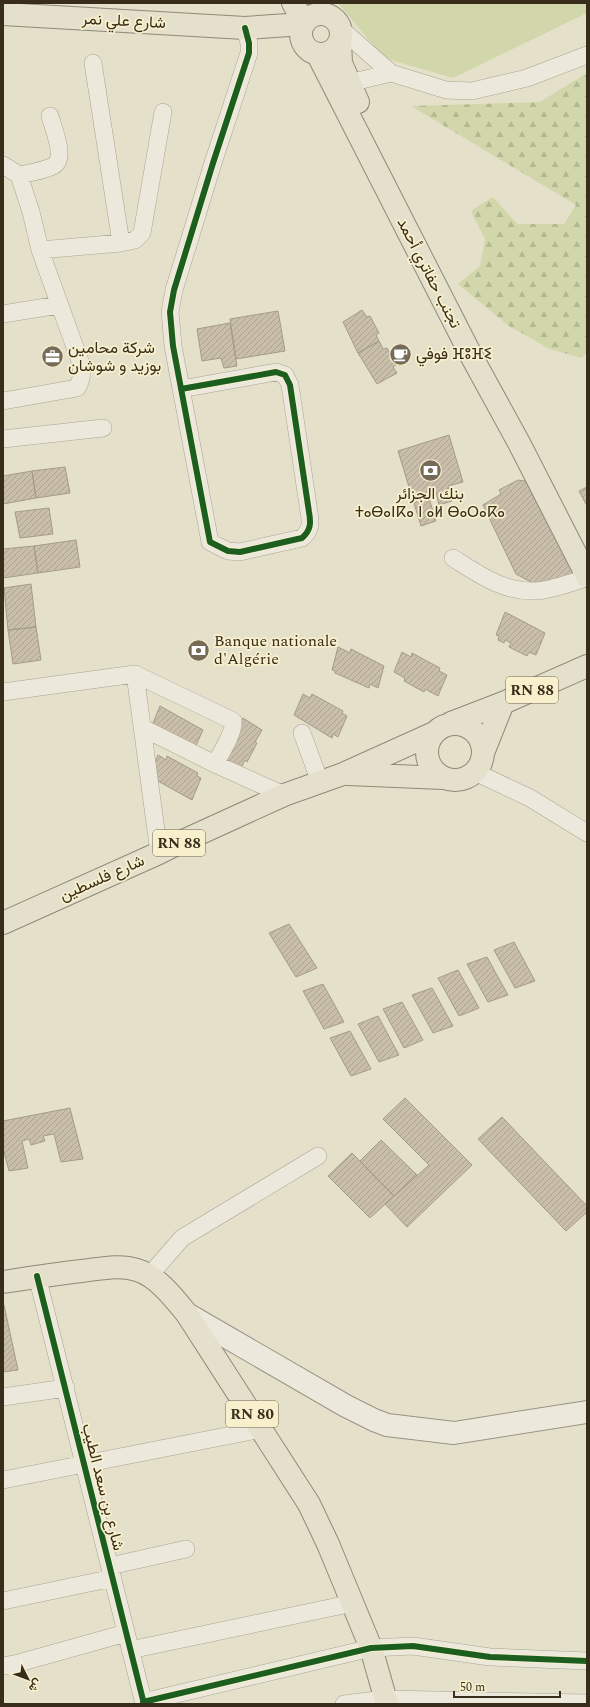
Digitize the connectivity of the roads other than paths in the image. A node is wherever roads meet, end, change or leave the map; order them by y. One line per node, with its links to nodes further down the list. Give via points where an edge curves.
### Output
1 (293, 3): 5 (main road, تجنب حفاتري أحمد)
2 (3, 14): 4 (main road, شارع علي نمر)
3 (331, 22): 5 (main road, via 314,15); 5 (main road, via 336,48 331,52); 8 (street); 9 (main road, تجنب حفاتري أحمد, via 341,63)
4 (245, 28): 5 (main road, شارع علي نمر, via 264,35); 18 (street, via 249,53 210,170 174,290 170,312)
5 (307, 36): 24 (main road, تجنب حفاتري أحمد)
6 (587, 55): 8 (street, via 527,78 472,91 446,90)
7 (93, 63): 14 (street)
8 (391, 73): 9 (street)
9 (349, 83): 22 (main road, تجنب حفاتري أحمد, via 386,161)
10 (163, 112): 14 (street, via 142,233 135,240)
11 (50, 116): 13 (street, via 58,143 58,162 53,166)
12 (3, 165): 13 (street)
13 (19, 175): 15 (street)
14 (121, 243): 15 (street)
15 (40, 250): 16 (street)
16 (59, 305): 17 (street); 19 (street, via 81,364 81,382 77,388)
17 (3, 314)
18 (181, 389): 18 (street, via 210,542 228,551 240,552 306,535 310,526 309,512 290,385 285,375 276,372)
19 (3, 401)
20 (103, 428): 21 (street)
21 (3, 439)
22 (587, 554)
23 (454, 558): 24 (street, via 513,590 537,591)
24 (587, 577)
25 (587, 655): 28 (main road, RN 88)
26 (587, 666): 28 (main road, RN 88)
27 (135, 674): 29 (street); 31 (street); 35 (street, via 233,721 228,740)
28 (561, 676): 30 (main road, RN 88)
29 (3, 692)
30 (503, 703): 32 (main road, RN 88); 34 (main road, RN 88)
31 (143, 728): 35 (street); 41 (street)
32 (443, 728): 34 (main road, via 460,724 474,731 480,737); 36 (main road, RN 88); 37 (main road, via 427,744 430,766)
33 (302, 733): 38 (street)
34 (479, 763): 37 (main road, via 468,778); 40 (street)
35 (215, 764): 39 (street)
36 (343, 774): 37 (main road, RN 88); 38 (main road, شارع فلسطين / RN 88)
37 (443, 778)
38 (320, 782): 39 (main road, شارع فلسطين / RN 88)
39 (284, 795): 41 (main road, شارع فلسطين / RN 88)
40 (587, 833)
41 (159, 853): 42 (main road, شارع فلسطين / RN 88)
42 (7, 920)
43 (318, 1156): 45 (street, via 182,1238)
44 (37, 1276): 45 (main road, RN 80, via 120,1266); 46 (main road, RN 80); 48 (street, شارع بن سعد الطيب)
45 (149, 1276): 47 (main road, RN 80, via 172,1296)
46 (3, 1282)
47 (187, 1314): 50 (street, via 346,1406 387,1425 454,1433); 51 (main road, RN 80)
48 (66, 1388): 49 (street); 52 (street, شارع بن سعد الطيب)
49 (3, 1397)
50 (587, 1412)
51 (262, 1429): 52 (street); 57 (main road, RN 80, via 309,1504)
52 (85, 1464): 53 (street); 55 (street, شارع بن سعد الطيب)
53 (3, 1480)
54 (186, 1549): 55 (street)
55 (111, 1572): 56 (street); 58 (street, شارع بن سعد الطيب)
56 (3, 1602)
57 (353, 1604): 59 (main road, RN 80); 60 (street)
58 (126, 1632): 60 (street, شارع بن سعد الطيب); 62 (street)
59 (371, 1648): 61 (street, via 413,1646 490,1657); 63 (main road, RN 80); 64 (street)
60 (130, 1650): 64 (street, شارع بن سعد الطيب)
61 (587, 1661)
62 (3, 1666)
63 (386, 1701): 65 (street); 66 (street)
64 (143, 1703)
65 (587, 1703)
66 (344, 1704)

